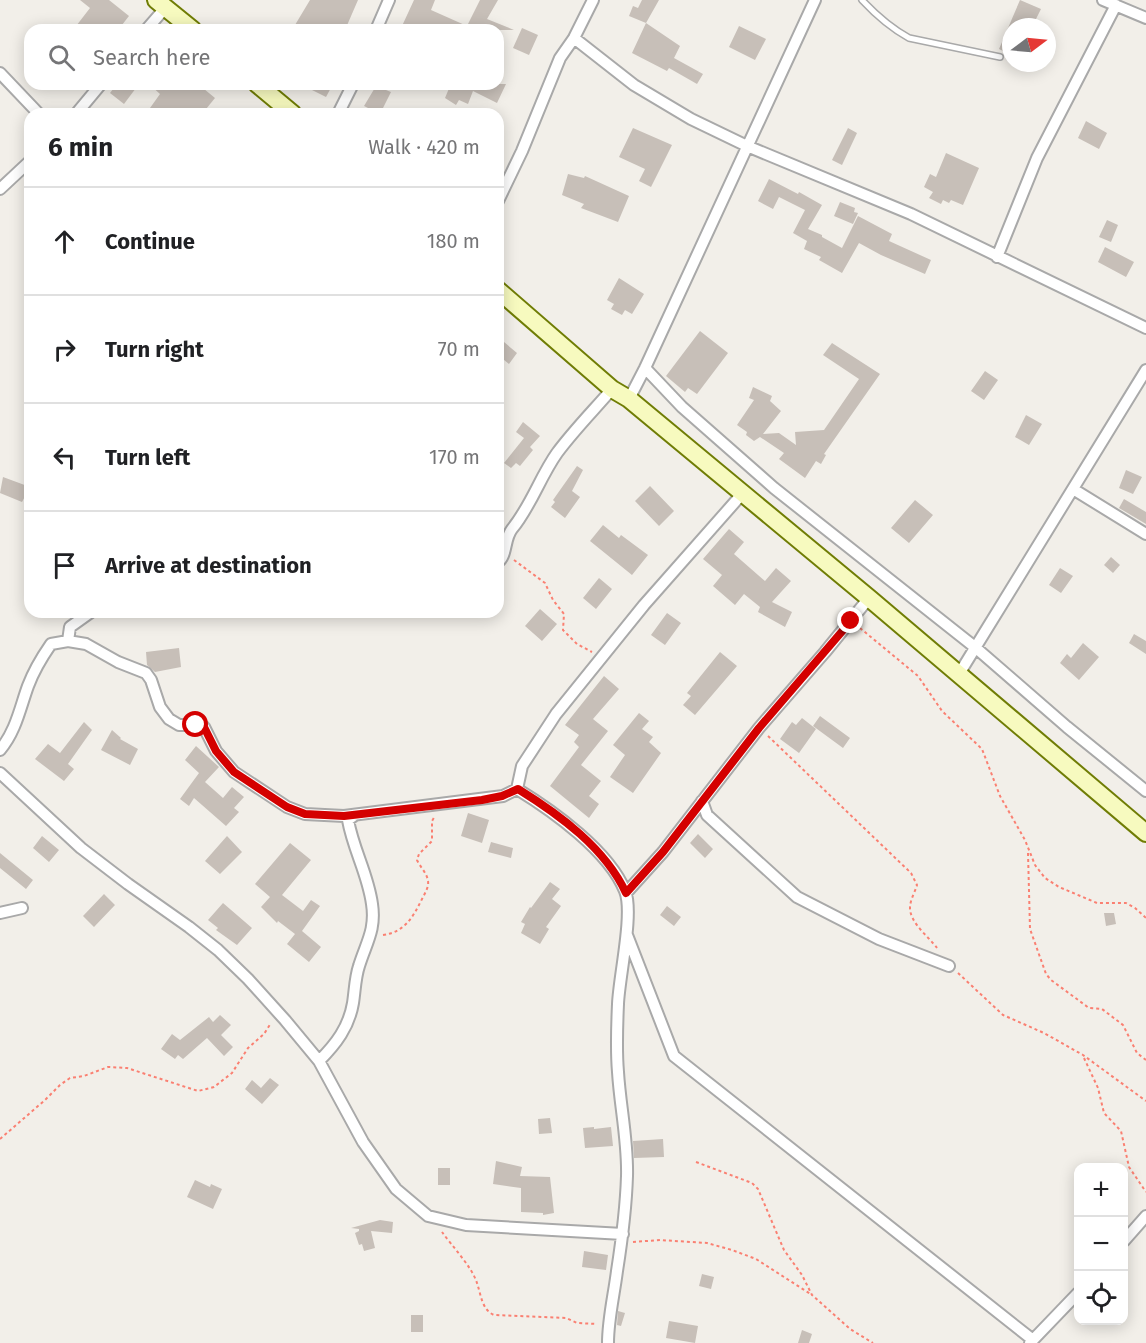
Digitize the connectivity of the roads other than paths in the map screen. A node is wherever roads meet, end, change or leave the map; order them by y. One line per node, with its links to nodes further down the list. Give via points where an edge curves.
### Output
1 (389, 0): 11 (street)
2 (593, 0): 12 (street)
3 (815, 0): 22 (street)
4 (862, 0): 13 (lane, via 909,38)
5 (1103, 0): 7 (street)
6 (161, 3): 9 (street); 10 (street)
7 (1116, 5): 8 (street); 26 (street, via 1037,158)
8 (1146, 18)
9 (149, 24)
10 (186, 24)
11 (379, 24)
12 (574, 38): 22 (street, via 634,85); 24 (street, via 560,58)
13 (1000, 57)
14 (0, 73): 18 (street)
15 (96, 90): 19 (street)
16 (264, 90): 20 (street)
17 (349, 90): 21 (street)
18 (33, 108)
19 (81, 108)
20 (286, 108)
21 (341, 108)
22 (747, 146): 26 (street, via 911,214); 29 (street)
23 (24, 167): 25 (street)
24 (504, 188)
25 (0, 189)
26 (997, 256): 28 (street)
27 (504, 295): 31 (street)
28 (1146, 328)
29 (645, 368): 32 (street); 40 (street, via 682,407 774,488)
30 (1146, 370): 33 (street)
31 (612, 389): 32 (street); 36 (street, via 557,453)
32 (629, 399): 34 (street)
33 (1073, 489): 35 (street); 40 (street)
34 (742, 494): 37 (street); 44 (street, via 644,605 556,714 522,766)
35 (1146, 534)
36 (504, 546)
37 (870, 598): 41 (street); 46 (street)
38 (83, 618): 39 (street, via 70,627)
39 (68, 641): 42 (street, via 51,644 43,656 18,720); 47 (street, via 89,645 146,673 169,719 204,727 216,751 234,772 287,807 314,816)
40 (976, 648): 41 (street); 45 (street)
41 (958, 674): 48 (street)
42 (0, 750)
43 (0, 773): 54 (street, via 104,866 209,943 248,979)
44 (518, 789): 47 (street, via 492,798); 49 (street, via 564,821 606,859)
45 (1146, 791)
46 (702, 801): 49 (street); 53 (street, via 707,815 797,897 879,939)
47 (355, 815): 54 (street, via 348,820 373,906 371,936 359,966 348,1023)
48 (1146, 833)
49 (626, 893): 52 (street)
50 (22, 908): 51 (street)
51 (0, 912)
52 (626, 932): 57 (street, via 617,1029 627,1174); 59 (street, via 674,1056)
53 (949, 966)
54 (319, 1061): 57 (street, via 363,1142 396,1189 432,1218 478,1226)
55 (1146, 1216): 56 (street)
56 (1128, 1236)
57 (622, 1238): 60 (street)
58 (1074, 1297): 59 (street)
59 (1031, 1342)
60 (608, 1343)

